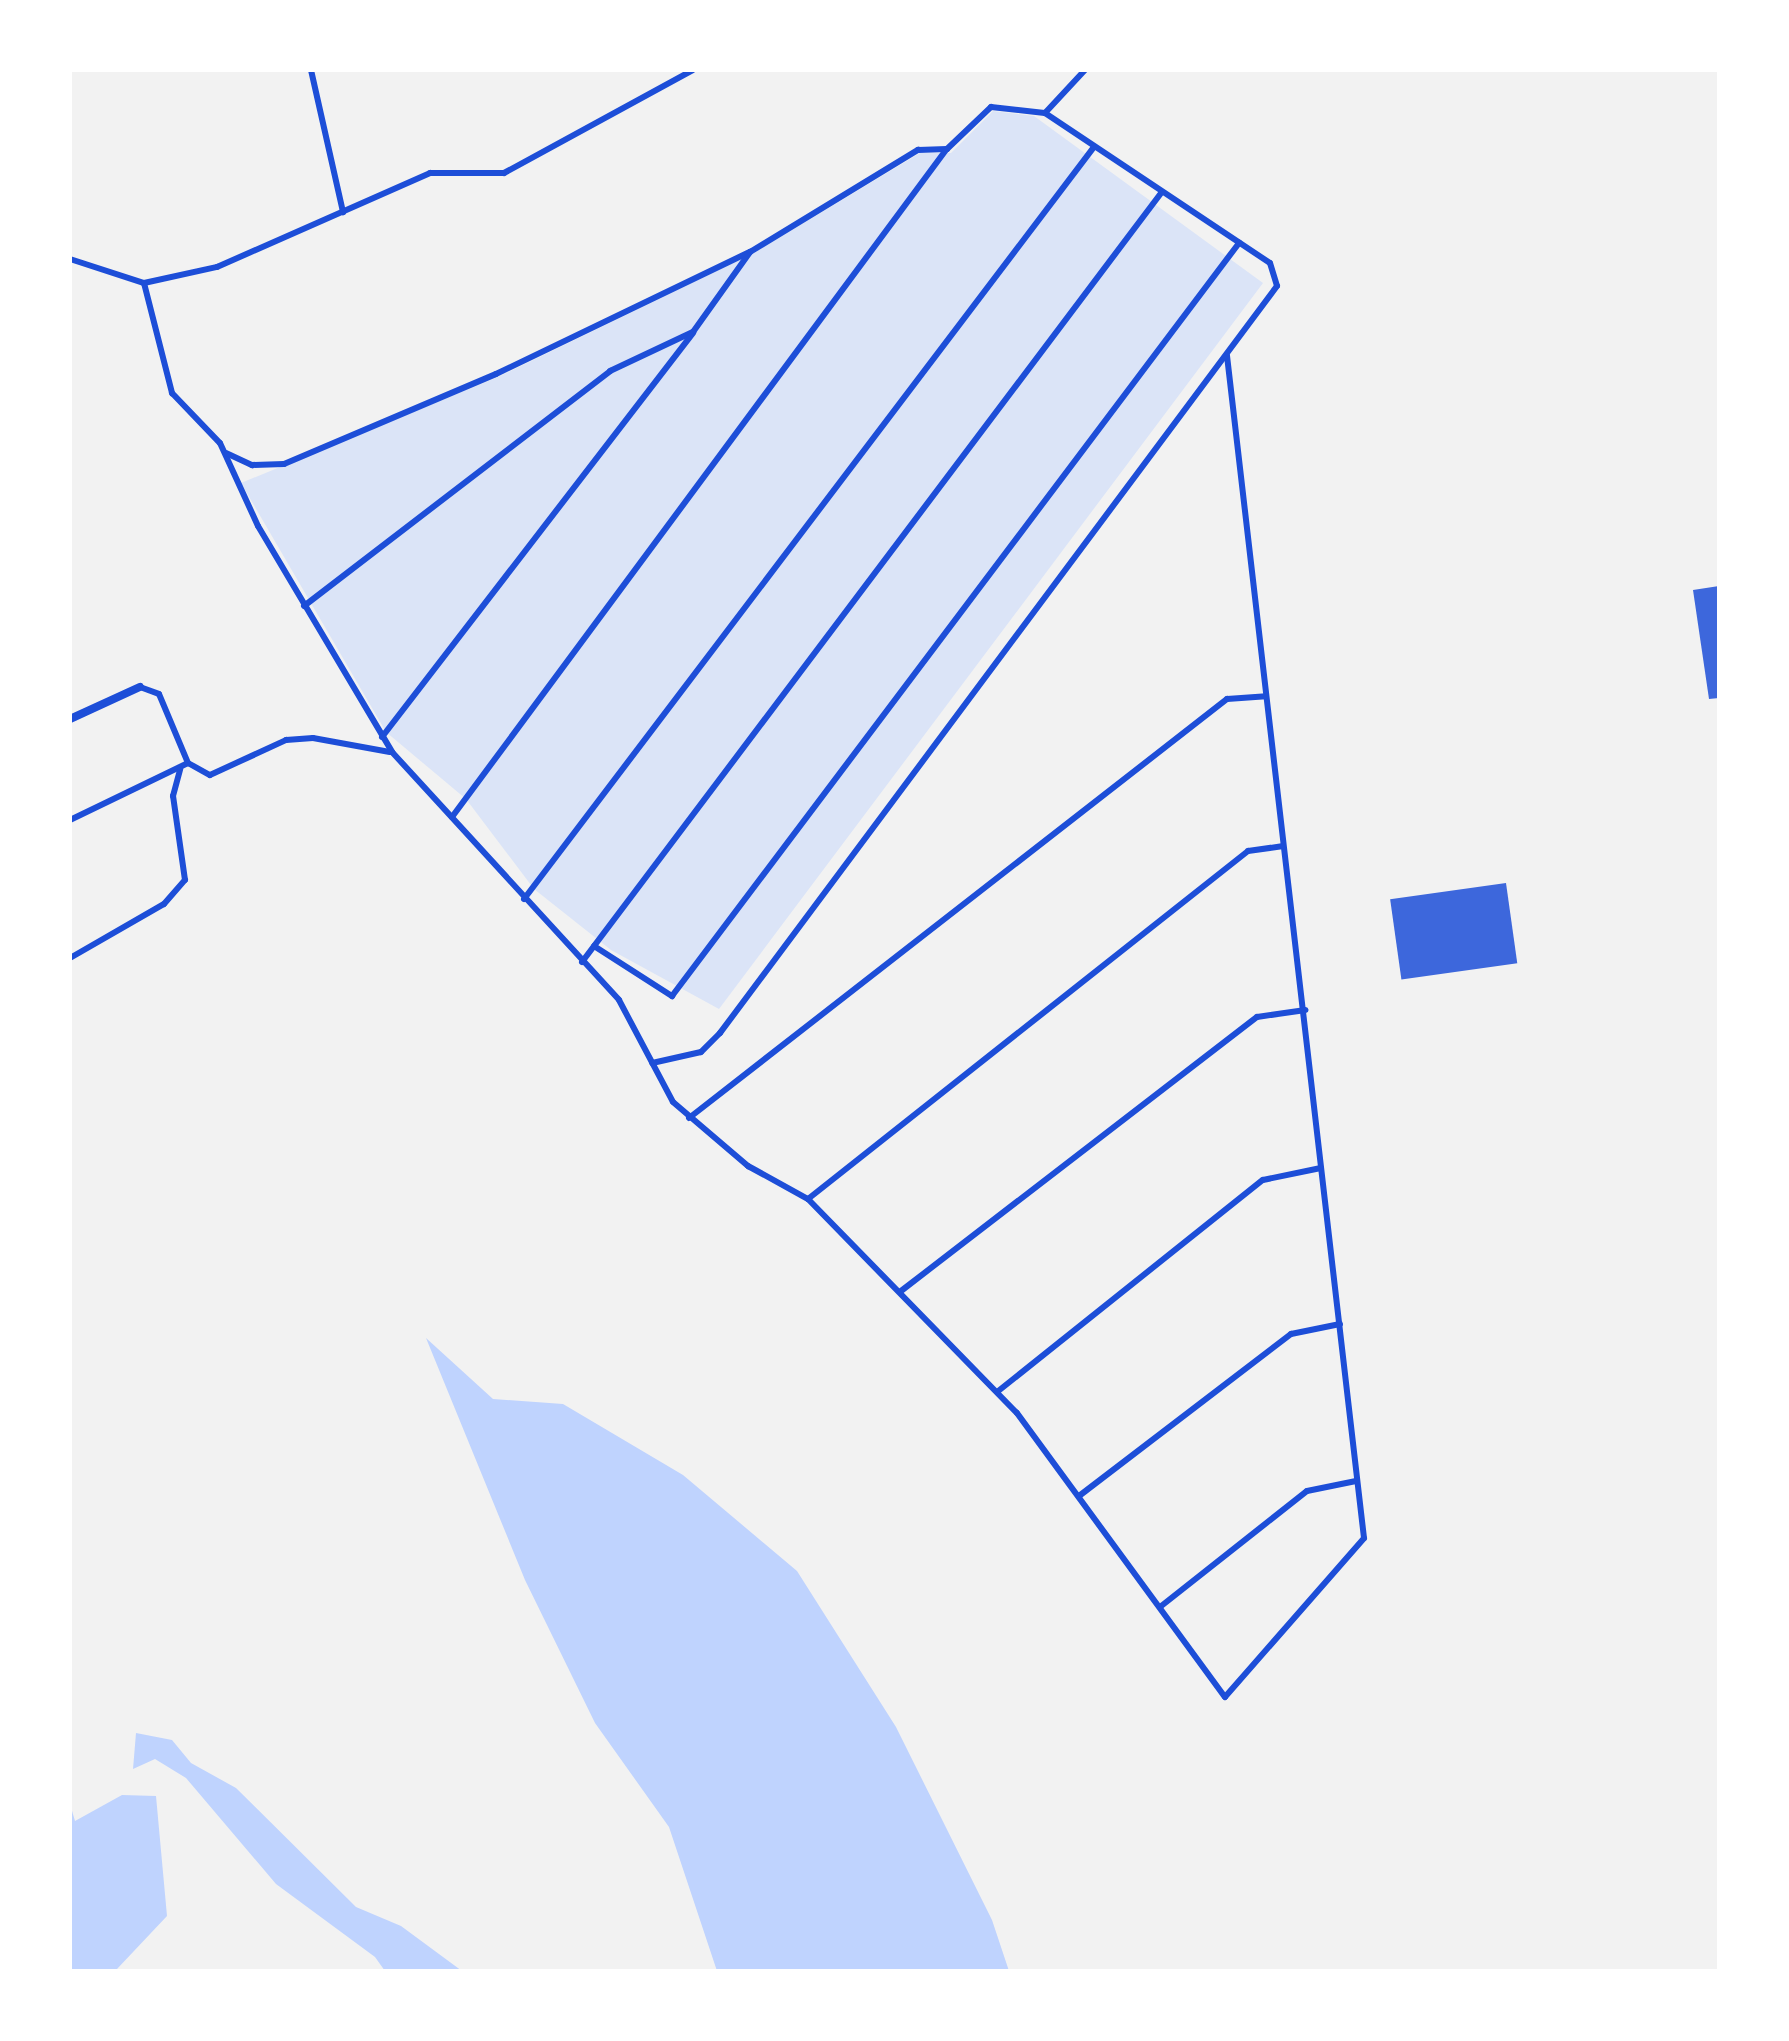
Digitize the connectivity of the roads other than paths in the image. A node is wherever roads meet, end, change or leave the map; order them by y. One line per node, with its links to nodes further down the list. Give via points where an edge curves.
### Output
1 (311, 70): 8 (street)
2 (693, 70): 8 (street, via 504,173 444,170)
3 (1085, 70): 4 (street)
4 (1045, 113): 5 (street); 6 (street, via 991,107)
5 (1094, 147): 7 (street); 27 (street)
6 (947, 148): 10 (street, via 918,150); 24 (street)
7 (1161, 193): 9 (street); 28 (street)
8 (343, 212): 12 (street, via 217,267)
9 (1239, 243): 14 (street, via 1270,262 1277,286); 28 (street, via 672,996)
10 (750, 252): 13 (street); 15 (street, via 496,374 284,464 252,465)
11 (70, 258): 12 (street)
12 (144, 283): 15 (street, via 172,393)
13 (694, 332): 16 (street, via 610,371); 20 (street)
14 (1227, 355): 18 (street); 32 (street, via 720,1033 702,1052)
15 (225, 452): 16 (street)
16 (304, 606): 20 (street)
17 (140, 687): 19 (street); 22 (street, via 164,702)
18 (1266, 696): 26 (street); 33 (street, via 1227,698)
19 (70, 719)
20 (382, 736): 21 (street)
21 (392, 752): 22 (street, via 313,738 269,747 222,776 200,773); 24 (street)
22 (188, 763): 23 (street)
23 (180, 769): 25 (street); 29 (street, via 173,796 186,880 164,904)
24 (452, 818): 27 (street)
25 (70, 820)
26 (1282, 846): 31 (street); 35 (street, via 1248,851)
27 (524, 899): 30 (street)
28 (594, 946): 30 (street)
29 (70, 958)
30 (582, 962): 32 (street, via 633,1018)
31 (1305, 1010): 34 (street); 36 (street, via 1257,1016)
32 (652, 1063): 33 (street, via 672,1102)
33 (689, 1118): 35 (street, via 748,1166)
34 (1321, 1168): 37 (street); 38 (street, via 1263,1180)
35 (808, 1199): 36 (street)
36 (901, 1291): 38 (street)
37 (1340, 1324): 39 (street); 40 (street, via 1291,1334)
38 (998, 1392): 40 (street)
39 (1356, 1480): 41 (street, via 1307,1490); 41 (street, via 1364,1538 1225,1697)
40 (1079, 1496): 41 (street)
41 (1160, 1607)

